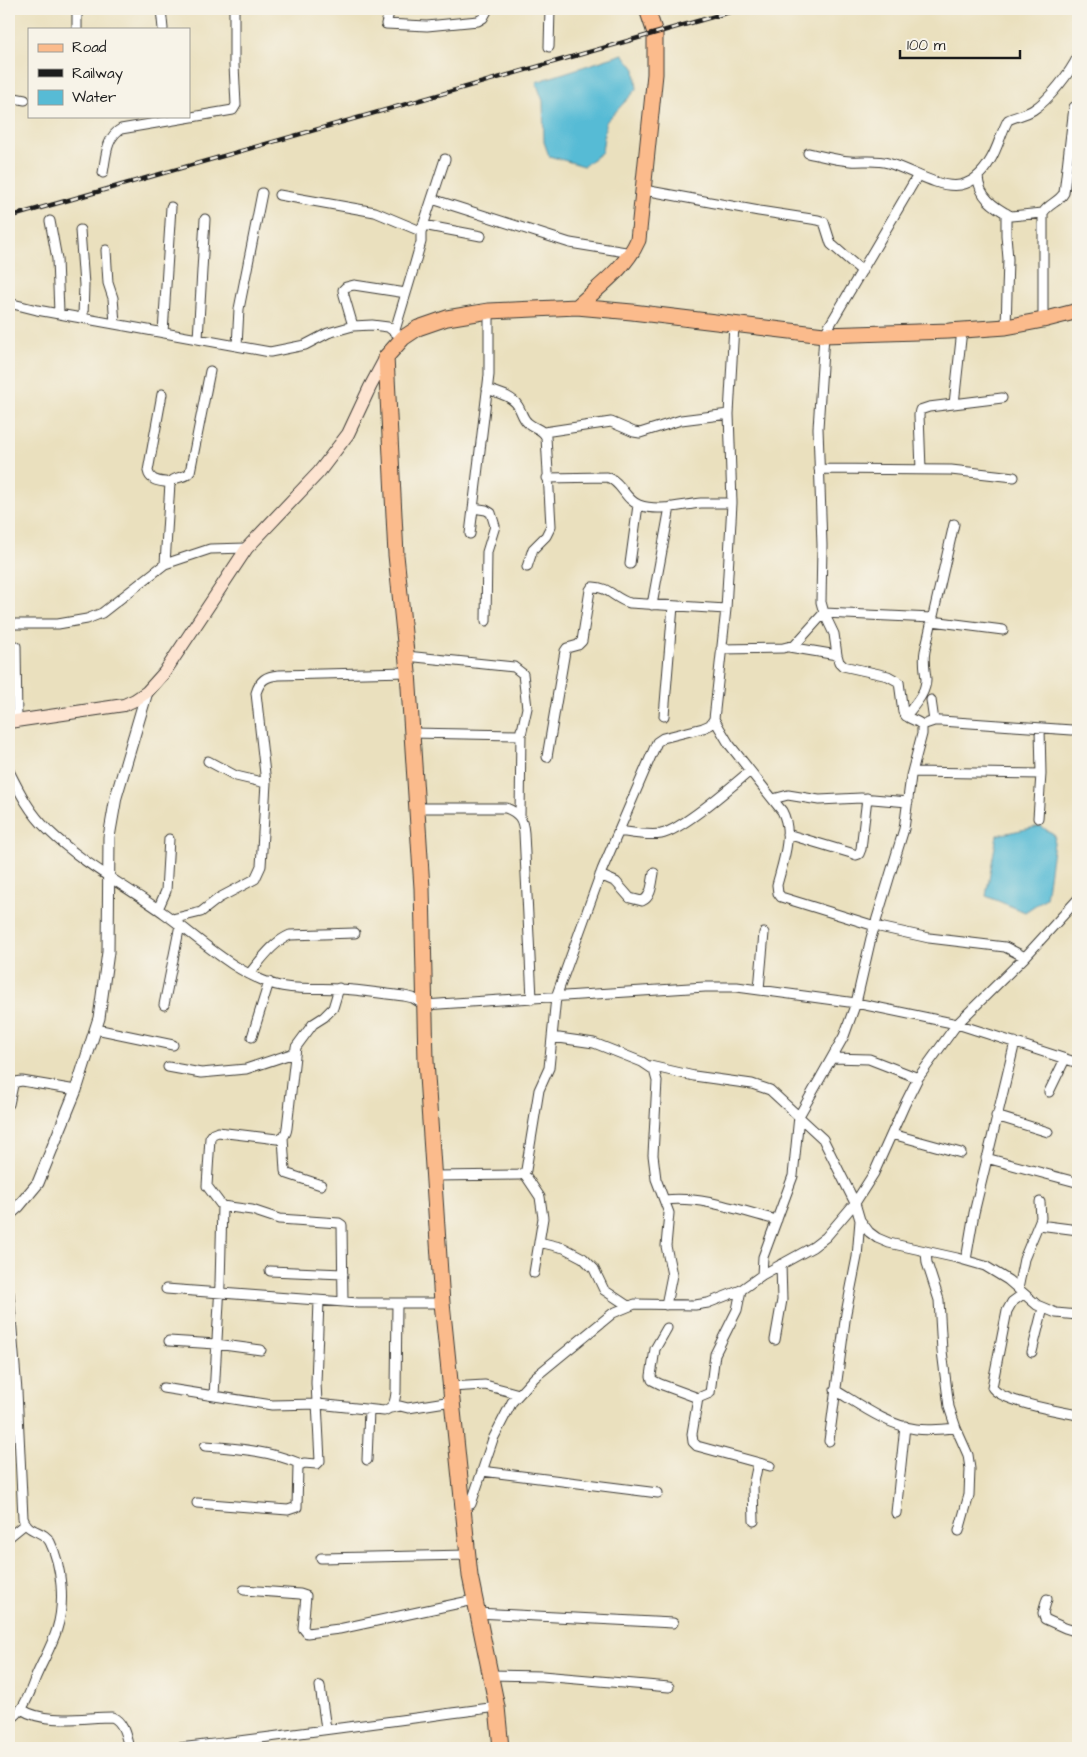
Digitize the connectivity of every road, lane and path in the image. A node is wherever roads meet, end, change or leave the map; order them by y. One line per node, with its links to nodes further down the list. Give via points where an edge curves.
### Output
1 (77, 9): 8 (street)
2 (161, 9): 9 (street)
3 (234, 9): 15 (street, via 236,105 233,110)
4 (390, 9): 5 (street, via 386,24 428,26 478,21)
5 (488, 9)
6 (550, 9): 10 (street)
7 (646, 9): 22 (main road, via 655,34 655,74)
8 (77, 28)
9 (163, 28)
10 (549, 47)
11 (1078, 56): 21 (street, via 1043,102 1024,115 1008,120 992,157)
12 (9, 97): 13 (street)
13 (25, 100)
14 (1074, 107): 27 (street, via 1066,186 1061,197)
15 (190, 117)
16 (186, 118): 19 (street, via 115,132 110,139)
17 (808, 153): 20 (street, via 848,161 879,161)
18 (445, 158): 25 (street)
19 (103, 173)
20 (918, 176): 21 (street, via 944,186 970,183); 36 (street)
21 (978, 177): 28 (street, via 983,195 992,206)
22 (644, 190): 35 (main road, via 638,240); 36 (street, via 824,222 831,244)
23 (262, 193): 54 (street, via 239,309)
24 (279, 195): 31 (street, via 375,212)
25 (432, 199): 31 (street); 35 (street, via 570,243)
26 (171, 207): 50 (street)
27 (1043, 213): 28 (street); 44 (street)
28 (1006, 214): 48 (street)
29 (205, 218): 53 (street)
30 (50, 221): 42 (street, via 57,259)
31 (422, 229): 33 (street); 37 (street)
32 (80, 230): 43 (street)
33 (481, 236)
34 (106, 250): 45 (street)
35 (632, 253): 39 (main road)
36 (862, 271): 52 (street)
37 (406, 293): 47 (street, via 354,285 346,287 344,295); 51 (street)
38 (9, 303): 42 (street)
39 (576, 307): 40 (main road); 46 (main road)
40 (488, 311): 51 (main road, via 448,318); 57 (street)
41 (1078, 311): 44 (main road)
42 (59, 313): 43 (street)
43 (83, 317): 45 (street)
44 (1044, 320): 48 (main road)
45 (115, 323): 50 (street)
46 (734, 325): 52 (main road); 61 (street)
47 (353, 326): 51 (street, via 381,325); 54 (street, via 328,333 305,345 270,352)
48 (1006, 327): 49 (main road)
49 (962, 330): 52 (main road); 60 (street)
50 (163, 332): 53 (street)
51 (399, 334): 55 (main road)
52 (824, 335): 63 (street, via 818,428)
53 (198, 339): 54 (street)
54 (237, 346)
55 (386, 357): 74 (main road, via 348,434 319,472); 90 (main road, via 396,555)
56 (210, 371): 67 (street, via 190,472)
57 (487, 389): 62 (street, via 510,398 528,423); 71 (street)
58 (162, 394): 67 (street, via 148,471 152,480)
59 (1002, 398): 60 (street)
60 (954, 404): 64 (street, via 920,410)
61 (729, 414): 62 (street, via 681,420 640,433 611,422); 68 (street)
62 (544, 432): 66 (street)
63 (819, 469): 64 (street); 81 (street, via 821,602)
64 (921, 470): 65 (street)
65 (1014, 477)
66 (547, 478): 69 (street, via 607,477 616,481); 77 (street, via 549,532 533,549)
67 (170, 483): 75 (street)
68 (732, 503): 70 (street); 80 (street)
69 (638, 505): 70 (street); 76 (street)
70 (670, 507): 78 (street)
71 (473, 508): 73 (street); 83 (street, via 491,513 495,526 487,552)
72 (954, 524): 82 (street)
73 (470, 534)
74 (247, 548): 75 (street, via 210,549); 92 (main road, via 164,673)
75 (165, 564): 84 (street, via 102,613 87,619 58,624)
76 (630, 564)
77 (527, 567)
78 (652, 605): 79 (street); 105 (street, via 625,602 600,587 590,590 582,641 565,651)
79 (673, 606): 80 (street); 94 (street)
80 (726, 609): 88 (street)
81 (824, 613): 82 (street); 87 (street, via 799,641); 89 (street, via 834,634)
82 (932, 619): 85 (street); 95 (street, via 924,657 924,691)
83 (486, 621)
84 (9, 624)
85 (1004, 630)
86 (16, 646): 98 (street)
87 (789, 647): 88 (street); 89 (street)
88 (721, 649): 97 (street)
89 (837, 655): 95 (street, via 843,666 888,676 899,682)
90 (406, 656): 91 (main road); 104 (street, via 514,666 523,674 527,708)
91 (408, 672): 103 (main road); 111 (street, via 279,675 264,679 258,684 256,700)
92 (147, 692): 98 (main road, via 124,705); 123 (street, via 115,804 109,837)
93 (931, 700): 99 (street)
94 (664, 716)
95 (906, 716): 100 (street)
96 (521, 719): 104 (street)
97 (714, 719): 108 (street); 118 (street, via 703,728 657,742)
98 (13, 721)
99 (934, 721): 100 (street); 101 (street)
100 (922, 725): 109 (street)
101 (1040, 728): 102 (street); 110 (street)
102 (1072, 730)
103 (412, 733): 104 (street); 115 (main road)
104 (521, 734): 116 (street)
105 (547, 757)
106 (208, 761): 111 (street, via 236,776)
107 (9, 771): 123 (street, via 27,806 48,830)
108 (750, 771): 113 (street); 118 (street, via 668,832 650,835)
109 (912, 772): 110 (street); 114 (street)
110 (1041, 774): 117 (street)
111 (266, 783): 126 (street, via 261,866 255,880 219,898 201,912)
112 (867, 798): 113 (street, via 819,800 788,795); 114 (street); 119 (street, via 859,854)
113 (773, 799): 119 (street, via 786,818)
114 (908, 802): 128 (street, via 904,830)
115 (417, 808): 116 (street, via 506,808); 140 (main road)
116 (520, 817): 137 (street, via 524,833)
117 (1038, 818)
118 (619, 831): 122 (street)
119 (787, 834): 128 (street, via 777,885 781,897)
120 (169, 839): 125 (street, via 166,891)
121 (654, 873): 122 (street, via 649,895 642,901 630,898 616,882)
122 (600, 875): 136 (street)
123 (108, 876): 125 (street); 142 (street, via 108,952)
124 (1078, 899): 131 (street)
125 (158, 909): 126 (street)
126 (172, 919): 127 (street)
127 (180, 925): 132 (street); 139 (street)
128 (874, 926): 131 (street, via 929,938 1005,947); 138 (street)
129 (355, 933): 132 (street, via 282,938)
130 (764, 933): 135 (street)
131 (1025, 957): 141 (street)
132 (249, 974): 133 (street)
133 (269, 982): 134 (street, via 287,987); 143 (street)
134 (339, 988): 140 (street, via 404,996); 147 (street, via 333,1008 313,1024)
135 (759, 989): 136 (street, via 721,986); 138 (street)
136 (556, 997): 137 (street); 144 (street)
137 (532, 999): 140 (street)
138 (856, 1003): 141 (street); 148 (street)
139 (164, 1005)
140 (424, 1005): 165 (main road)
141 (956, 1024): 145 (street); 153 (street)
142 (96, 1030): 146 (street); 154 (street)
143 (252, 1037)
144 (552, 1037): 151 (street, via 594,1043); 164 (street, via 549,1068 539,1090 529,1161)
145 (1015, 1042): 149 (street); 158 (street)
146 (173, 1045)
147 (294, 1053): 152 (street, via 246,1069 201,1073); 161 (street, via 287,1128)
148 (832, 1058): 153 (street, via 869,1058); 157 (street)
149 (1065, 1059): 150 (street); 155 (street)
150 (1078, 1063)
151 (650, 1066): 157 (street, via 762,1086); 168 (street, via 657,1081 654,1167)
152 (168, 1067)
153 (918, 1078): 160 (street)
154 (76, 1090): 156 (street, via 16,1082); 172 (street, via 38,1183)
155 (1049, 1092)
156 (9, 1104)
157 (799, 1116): 170 (street, via 828,1145); 173 (street, via 793,1176)
158 (996, 1116): 159 (street); 163 (street)
159 (1048, 1132)
160 (892, 1134): 162 (street); 170 (street, via 874,1173)
161 (283, 1137): 167 (street, via 285,1172); 171 (street, via 213,1134 210,1138 207,1186)
162 (961, 1153)
163 (986, 1158): 166 (street); 179 (street)
164 (524, 1173): 165 (street); 177 (street, via 536,1190 542,1207)
165 (434, 1176): 193 (main road)
166 (1076, 1182)
167 (321, 1185)
168 (665, 1200): 173 (street, via 698,1200); 194 (street, via 669,1213 667,1252 672,1275)
169 (1040, 1202): 175 (street)
170 (855, 1203): 174 (street); 180 (street, via 826,1238)
171 (222, 1206): 183 (street, via 252,1210 279,1219 339,1223 343,1230); 189 (street)
172 (9, 1215)
173 (777, 1220): 184 (street, via 763,1257)
174 (860, 1220): 178 (street, via 876,1238); 205 (street, via 858,1257)
175 (1039, 1224): 176 (street); 187 (street, via 1024,1259)
176 (1078, 1230)
177 (539, 1242): 182 (street); 195 (street, via 564,1248 583,1258 594,1269 604,1290)
178 (926, 1252): 179 (street); 215 (street, via 939,1300 942,1351)
179 (966, 1260): 187 (street, via 985,1266)
180 (781, 1264): 184 (street); 199 (street, via 782,1300)
181 (270, 1271): 183 (street)
182 (534, 1273)
183 (343, 1274): 191 (street)
184 (762, 1275): 186 (street)
185 (166, 1289): 189 (street)
186 (741, 1290): 194 (street, via 708,1304); 209 (street, via 737,1310 715,1354 710,1393)
187 (1020, 1291): 196 (street); 213 (street, via 1007,1311 992,1387 1001,1395 1031,1405)
188 (9, 1293): 228 (street)
189 (219, 1294): 190 (street); 201 (street)
190 (318, 1301): 191 (street); 210 (street)
191 (343, 1302): 192 (street)
192 (397, 1303): 193 (street); 211 (street, via 396,1392)
193 (442, 1303): 206 (main road)
194 (666, 1305): 195 (street)
195 (628, 1306): 207 (street, via 614,1313 549,1365)
196 (1043, 1308): 197 (street); 203 (street)
197 (1078, 1315)
198 (667, 1328): 209 (street, via 653,1353 652,1380)
199 (775, 1340)
200 (169, 1341): 201 (street)
201 (216, 1344): 202 (street); 208 (street)
202 (261, 1350)
203 (1032, 1352)
204 (163, 1388): 208 (street)
205 (835, 1390): 214 (street, via 870,1411); 216 (street)
206 (451, 1394): 207 (street, via 485,1385); 211 (street, via 408,1408); 225 (main road)
207 (519, 1394): 222 (street, via 493,1440)
208 (214, 1396): 210 (street, via 272,1404)
209 (698, 1398): 219 (street, via 693,1442 697,1446)
210 (318, 1404): 212 (street); 220 (street, via 320,1462)
211 (391, 1408): 212 (street)
212 (369, 1410): 218 (street)
213 (1078, 1414)
214 (905, 1426): 215 (street, via 926,1430); 226 (street)
215 (956, 1428): 229 (street, via 968,1456 971,1476)
216 (829, 1441)
217 (205, 1446): 220 (street, via 259,1452)
218 (367, 1460)
219 (758, 1463): 221 (street); 227 (street, via 753,1488)
220 (301, 1464): 224 (street, via 297,1474 298,1504 294,1509)
221 (770, 1466)
222 (482, 1471): 223 (street); 225 (street, via 471,1504)
223 (658, 1493)
224 (197, 1503)
225 (463, 1507): 231 (main road)
226 (896, 1512)
227 (754, 1521)
228 (25, 1524): 230 (street); 242 (street, via 50,1542 60,1581 60,1616 57,1631)
229 (959, 1531)
230 (9, 1536)
231 (468, 1555): 232 (street); 235 (main road)
232 (320, 1558)
233 (244, 1590): 235 (street, via 306,1596 303,1628 307,1633)
234 (1047, 1599): 237 (street, via 1043,1613 1045,1619)
235 (475, 1607): 236 (street); 238 (main road)
236 (673, 1623)
237 (1078, 1632)
238 (491, 1675): 240 (street); 241 (main road)
239 (320, 1686): 244 (street)
240 (669, 1687)
241 (497, 1707): 244 (street); 247 (main road)
242 (21, 1709): 243 (street); 245 (street, via 32,1716 50,1718 112,1717 122,1727)
243 (9, 1720)
244 (326, 1729): 246 (street)
245 (129, 1748)
246 (180, 1748)
247 (501, 1748)

